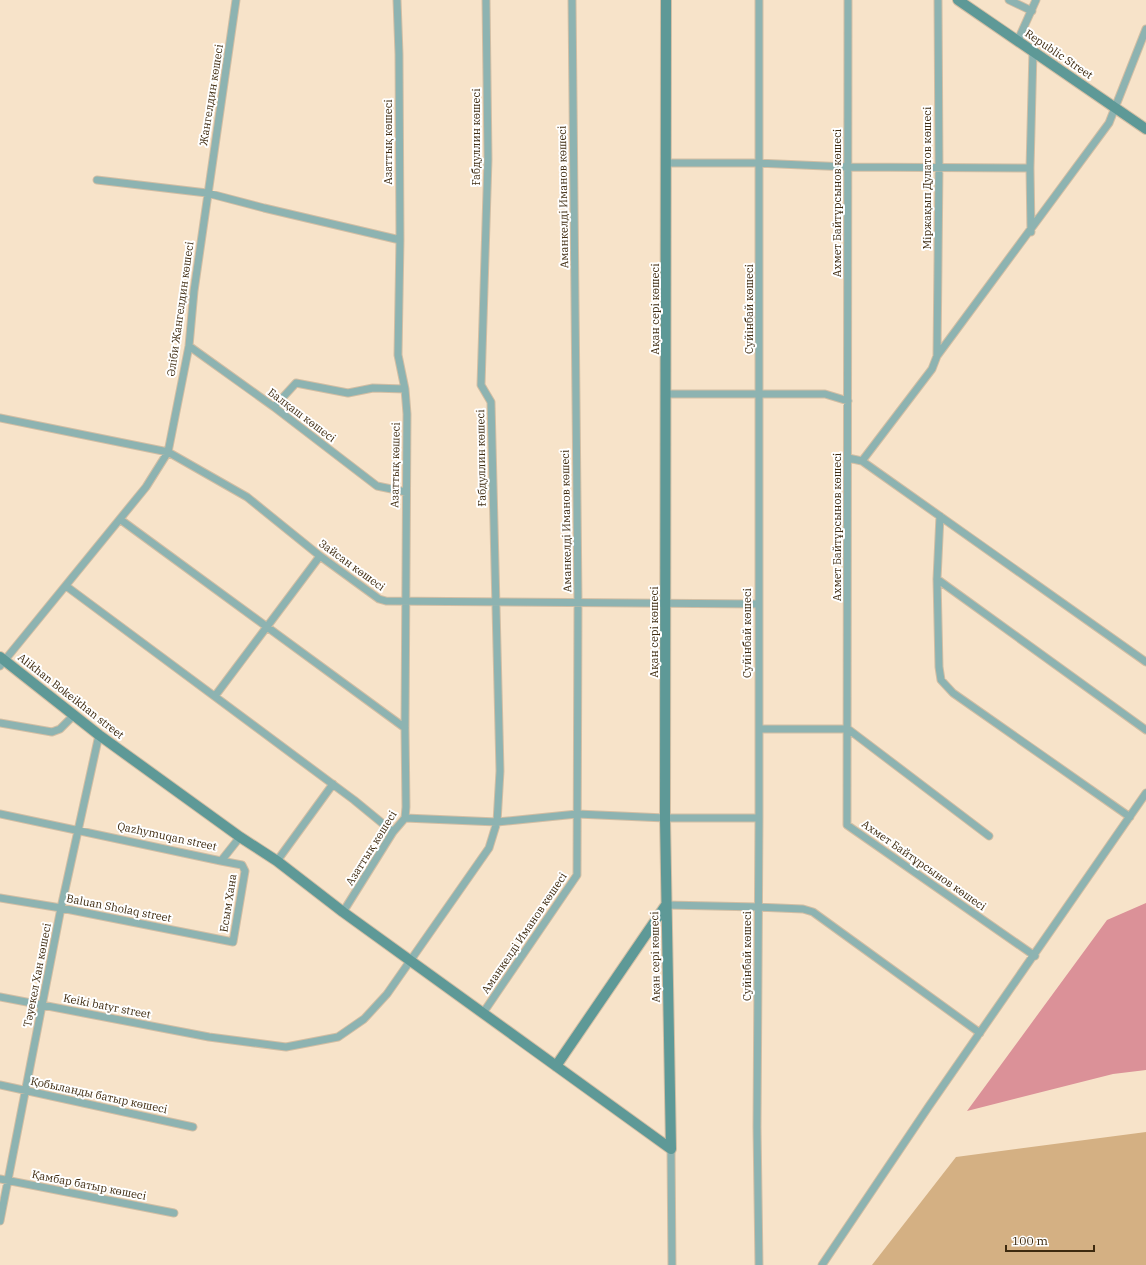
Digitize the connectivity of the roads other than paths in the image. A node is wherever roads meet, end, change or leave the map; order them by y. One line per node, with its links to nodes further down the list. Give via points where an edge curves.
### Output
1 (236, 0): 24 (street, Жангелдин көшесі)
2 (397, 0): 26 (street, Азаттық көшесі)
3 (486, 0): 46 (street, Ғабдуллин көшесі, via 488,159 481,385 491,402)
4 (572, 0): 45 (street, Аманкелді Иманов көшесі)
5 (666, 0): 18 (street, Ақан сері көшесі)
6 (759, 0): 19 (street, Суйінбай көшесі)
7 (848, 0): 20 (street, Ахмет Байтұрсынов көшесі)
8 (938, 0): 21 (street, Міржақып Дулатов көшесі)
9 (1009, 0): 12 (street)
10 (1036, 0): 12 (street)
11 (962, 1): 14 (street, Republic Street)
12 (1032, 11): 14 (street)
13 (1146, 28): 16 (street)
14 (1018, 40): 15 (street, Republic Street)
15 (1033, 51): 16 (street, Republic Street); 22 (street)
16 (1115, 106): 17 (street, Republic Street); 25 (street, via 1109,123)
17 (1146, 129)
18 (667, 163): 19 (street); 30 (street, Ақан сері көшесі)
19 (760, 163): 20 (street); 31 (street, Суйінбай көшесі)
20 (848, 167): 21 (street); 32 (street, Ахмет Байтұрсынов көшесі)
21 (939, 167): 22 (street); 28 (street, Міржақып Дулатов көшесі)
22 (1030, 168): 25 (street)
23 (97, 180): 24 (street)
24 (207, 193): 26 (street); 27 (street, Әліби Жангелдин көшесі)
25 (1031, 232): 28 (street)
26 (400, 240): 29 (street, Азаттық көшесі, via 398,355)
27 (189, 346): 33 (street, Балқаш көшесі); 35 (street, Әліби Жангелдин көшесі)
28 (937, 356): 37 (street, via 932,369)
29 (405, 389): 33 (street, via 373,388 348,393 296,383); 38 (street, Азаттық көшесі)
30 (666, 394): 31 (street); 47 (street, Ақан сері көшесі)
31 (760, 394): 32 (street, via 825,394); 48 (street, Суйінбай көшесі)
32 (848, 401): 36 (street, Ахмет Байтұрсынов көшесі)
33 (274, 407): 38 (street, Балқаш көшесі, via 377,486)
34 (0, 418): 35 (street, Зайсан көшесі)
35 (168, 452): 40 (street, Alikhan Bokeikhan street); 41 (street, Зайсан көшесі, via 247,497)
36 (848, 458): 37 (street); 57 (street, Ахмет Байтұрсынов көшесі)
37 (862, 461): 39 (street)
38 (406, 492): 44 (street, Азаттық көшесі)
39 (940, 516): 42 (street); 51 (street)
40 (121, 520): 43 (street, Alikhan Bokeikhan street); 49 (street)
41 (320, 556): 44 (street, Зайсан көшесі, via 379,599); 49 (street)
42 (937, 578): 58 (street); 64 (street, via 941,680 953,693)
43 (66, 586): 50 (street, Alikhan Bokeikhan street); 52 (street)
44 (406, 602): 46 (street, Зайсан көшесі); 55 (street, Азаттық көшесі)
45 (578, 602): 46 (street, Зайсан көшесі); 47 (street, Зайсан көшесі); 63 (street, Аманкелді Иманов көшесі)
46 (495, 603): 68 (street, Ғабдуллин көшесі, via 499,656 500,771)
47 (666, 604): 48 (street, Зайсан көшесі); 66 (street, Ақан сері көшесі)
48 (758, 604): 56 (street, Суйінбай көшесі)
49 (267, 626): 52 (street); 55 (street)
50 (1, 661): 53 (street, Alikhan Bokeikhan street)
51 (1146, 662)
52 (216, 696): 60 (street)
53 (74, 715): 54 (street, via 60,729 52,732); 59 (street, Alikhan Bokeikhan street)
54 (0, 723)
55 (405, 728): 65 (street, Азаттық көшесі)
56 (759, 728): 57 (street); 67 (street, Суйінбай көшесі)
57 (848, 729): 71 (street); 81 (street, Ахмет Байтұрсынов көшесі, via 847,825)
58 (1146, 730)
59 (99, 735): 69 (street, Тәуекел Хан көшесі); 72 (street, Alikhan Bokeikhan street)
60 (333, 784): 70 (street); 74 (street)
61 (1146, 794): 64 (street)
62 (0, 814): 69 (street, Qazhymuqan street)
63 (577, 814): 66 (street); 68 (street); 85 (street, Аманкелді Иманов көшесі, via 577,875)
64 (1130, 817): 81 (street)
65 (405, 818): 68 (street); 70 (street, Азаттық көшесі)
66 (665, 818): 67 (street); 76 (street, Ақан сері көшесі)
67 (760, 818): 77 (street, Суйінбай көшесі)
68 (497, 822): 82 (street, Ғабдуллин көшесі, via 489,848)
69 (78, 830): 73 (street, Qazhymuqan street); 78 (street, Тәуекел Хан көшесі)
70 (393, 832): 79 (street, Азаттық көшесі)
71 (989, 836)
72 (240, 837): 73 (street, Qazhymuqan street); 74 (street)
73 (221, 860): 80 (street, Есым Хана, via 242,865 245,871)
74 (277, 861): 79 (street)
75 (0, 898): 78 (street, Baluan Sholaq street)
76 (666, 905): 77 (street); 87 (street); 91 (street, Ақан сері көшесі)
77 (759, 907): 86 (street, via 803,909 813,912); 97 (street, Суйінбай көшесі)
78 (61, 908): 80 (street, Baluan Sholaq street); 84 (street, Тәуекел Хан көшесі)
79 (343, 912): 82 (street)
80 (233, 942)
81 (1035, 956): 86 (street)
82 (411, 960): 84 (street, Keiki batyr street, via 387,994 364,1019 338,1037 286,1047 209,1037); 85 (street)
83 (0, 997): 84 (street, Keiki batyr street)
84 (43, 1005): 89 (street, Тәуекел Хан көшесі)
85 (483, 1013): 87 (street)
86 (980, 1033): 98 (street)
87 (556, 1066): 91 (street)
88 (0, 1085): 89 (street, Қобыланды батыр көшесі)
89 (25, 1090): 90 (street, Қобыланды батыр көшесі); 93 (street, Тәуекел Хан көшесі)
90 (193, 1127)
91 (671, 1148): 96 (street, Ақан сері көшесі)
92 (0, 1179): 93 (street, Қамбар батыр көшесі)
93 (8, 1181): 94 (street, Қамбар батыр көшесі); 95 (street, Тәуекел Хан көшесі)
94 (174, 1213)
95 (0, 1221)
96 (672, 1265)
97 (759, 1265)
98 (822, 1265)

